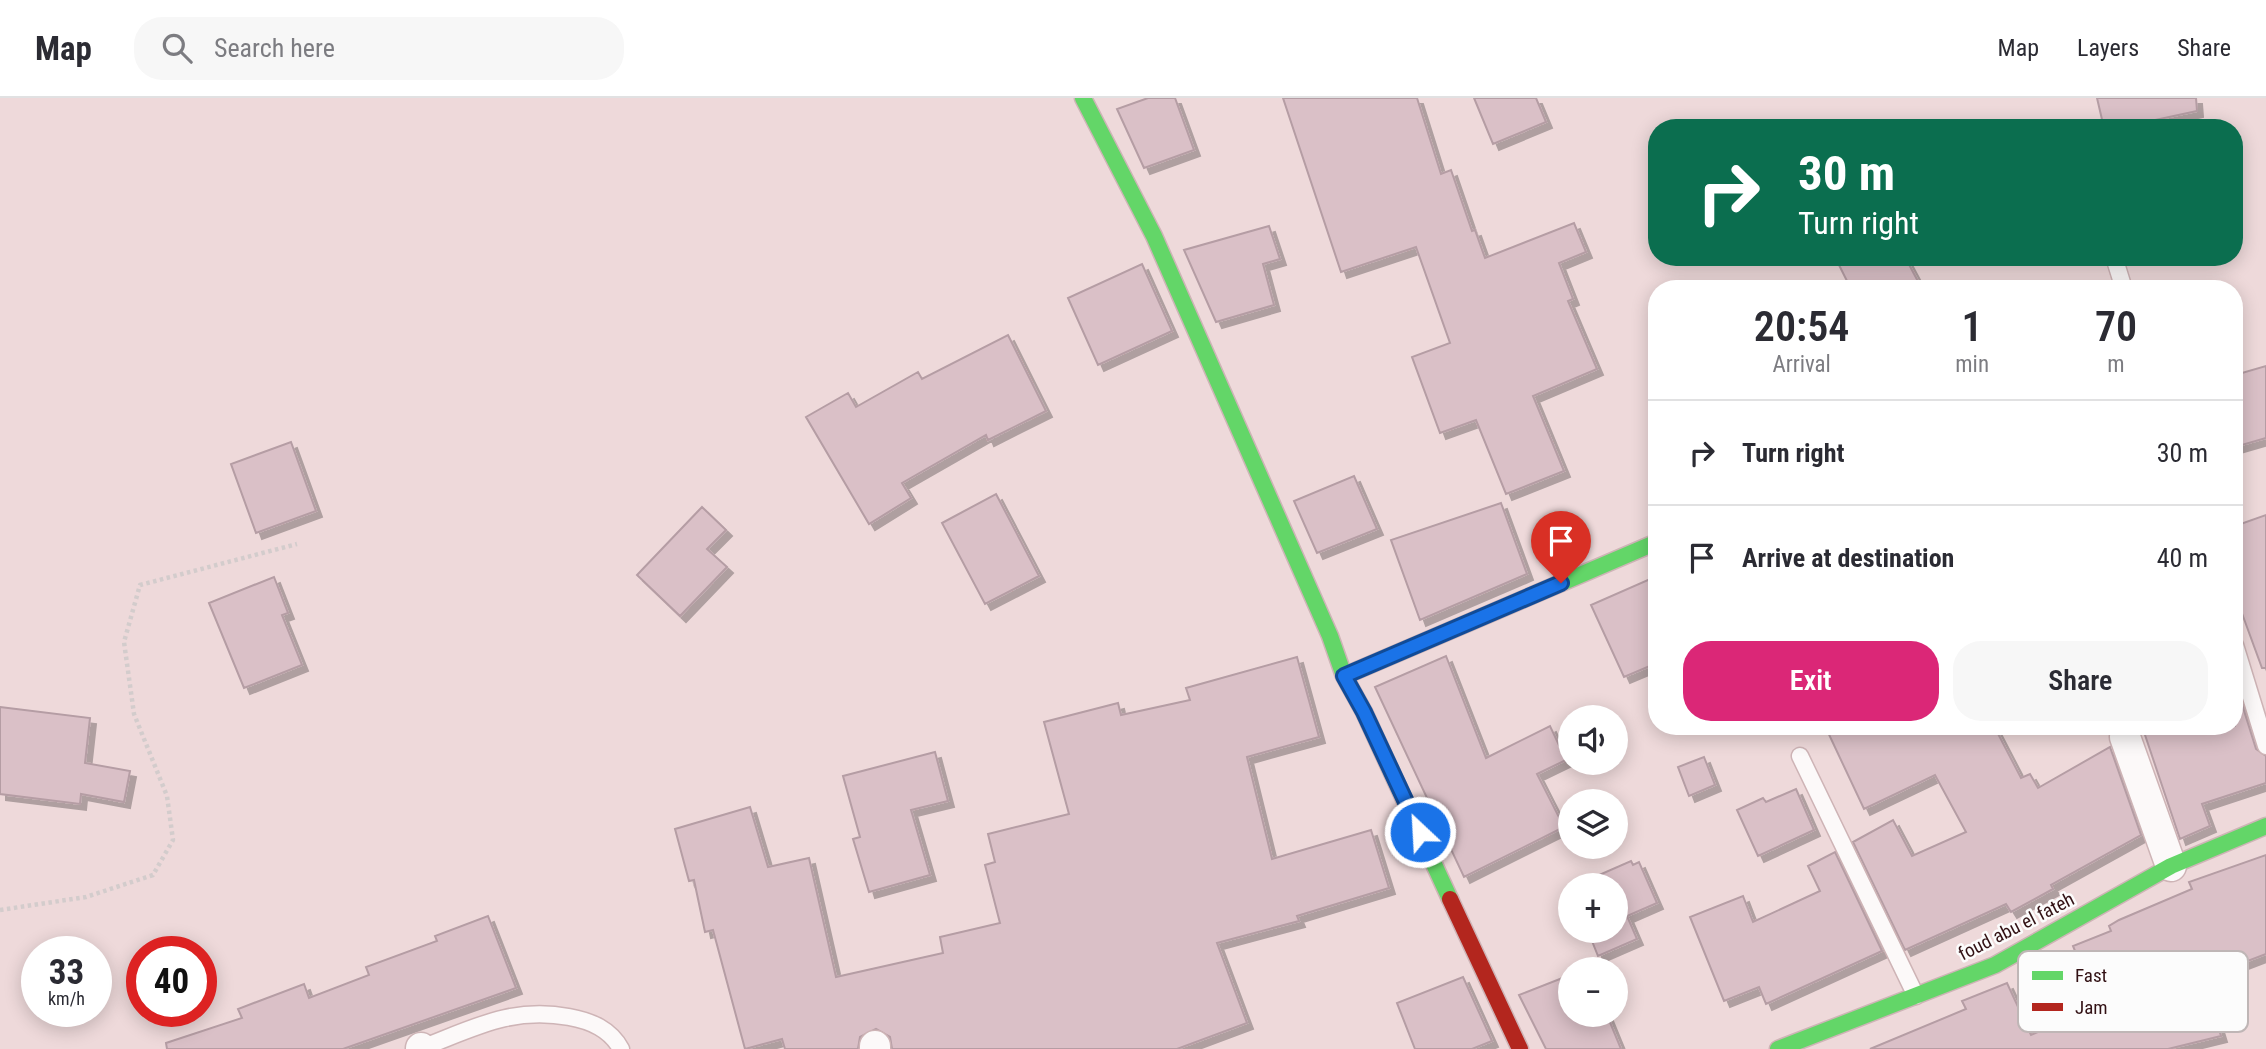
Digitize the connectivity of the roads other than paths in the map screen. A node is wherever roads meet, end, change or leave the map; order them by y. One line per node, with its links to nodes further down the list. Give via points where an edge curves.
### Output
1 (1083, 98): 4 (street, via 1154,236 1331,636)
2 (1648, 546): 4 (street)
3 (2243, 671): 6 (lane)
4 (1344, 676): 15 (street)
5 (2126, 735): 9 (street)
6 (2266, 746)
7 (1800, 756): 12 (lane)
8 (2266, 826): 9 (street, foud abu el fateh)
9 (2171, 866): 10 (street, foud abu el fateh)
10 (2020, 951)
11 (2018, 952): 12 (street, foud abu el fateh)
12 (1916, 996): 16 (street, foud abu el fateh)
13 (420, 1049): 14 (lane, via 505,1016 532,1012 585,1020 604,1029)
14 (621, 1049)
15 (1520, 1049)
16 (1778, 1049)

